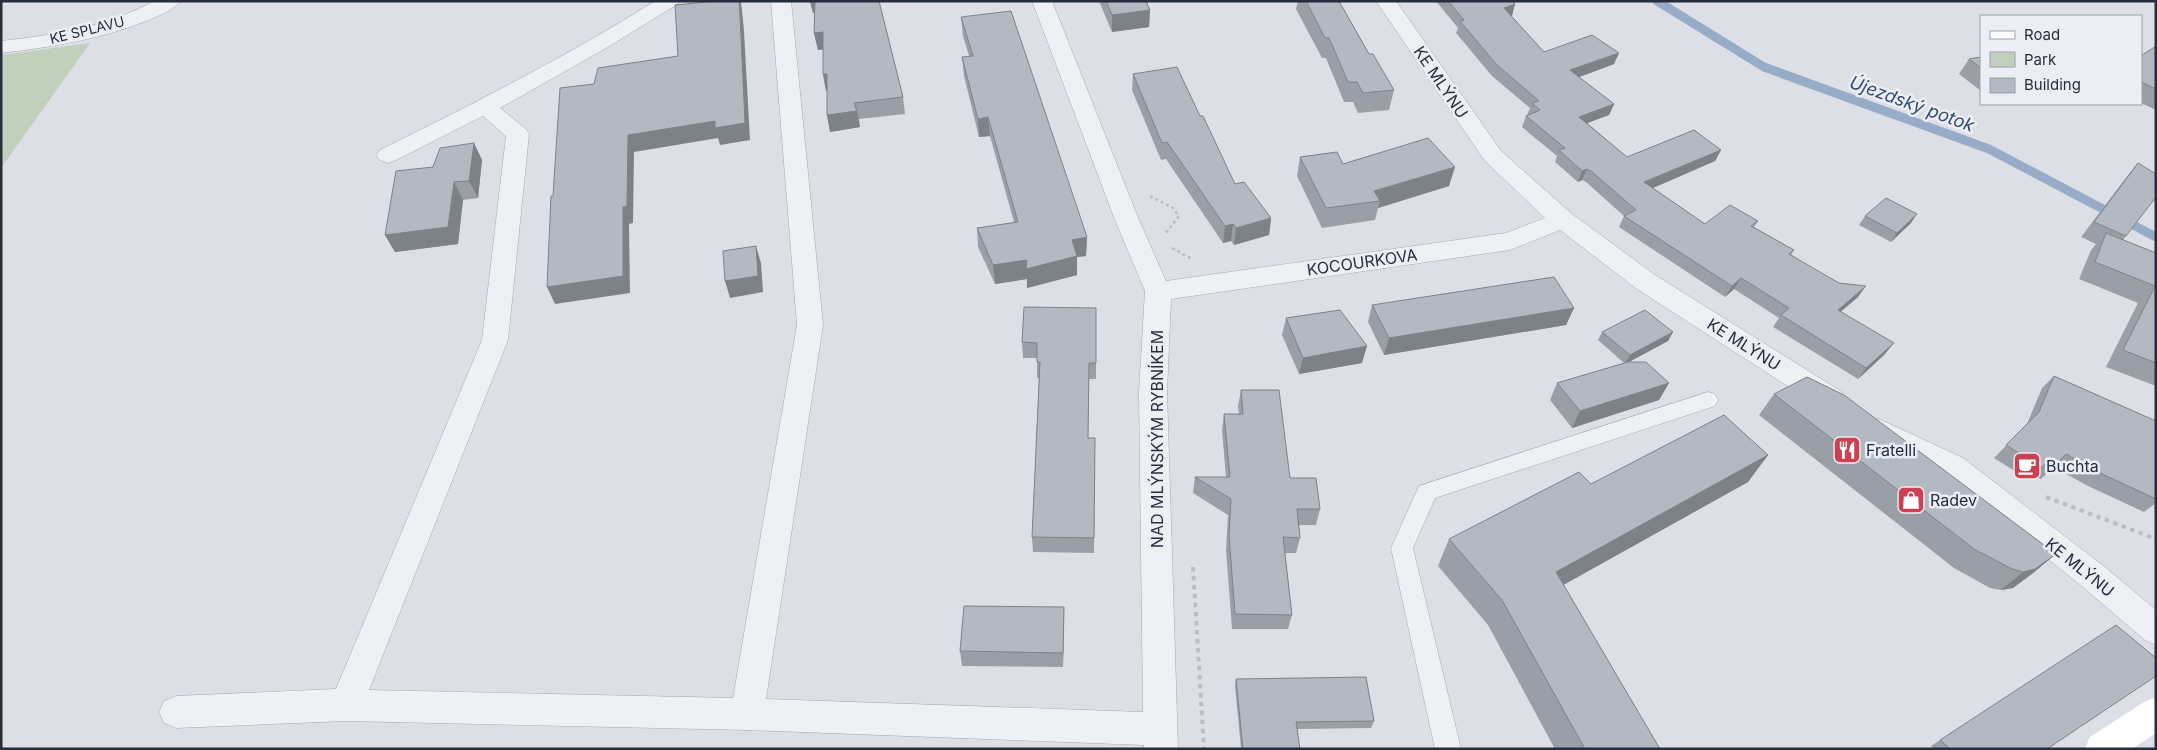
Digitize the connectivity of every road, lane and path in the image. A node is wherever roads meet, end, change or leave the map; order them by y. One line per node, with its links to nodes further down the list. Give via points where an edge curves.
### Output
1 (170, 1): 6 (street, KE SPLAVU, via 120,24 76,36)
2 (669, 1): 7 (street, via 638,22)
3 (781, 1): 18 (street, via 810,325)
4 (1042, 1): 10 (street, NAD MLÝNSKÝM RYBNÍKEM)
5 (1386, 1): 9 (street, KE MLÝNU, via 1493,156)
6 (1, 47)
7 (485, 107): 8 (street); 15 (street, via 518,134 495,340)
8 (388, 155)
9 (1563, 220): 10 (street, KOCOURKOVA, via 1510,241); 14 (street, KE MLÝNU, via 1646,282 1855,415 1952,466)
10 (1158, 291): 19 (street, NAD MLÝNSKÝM RYBNÍKEM, via 1153,392)
11 (1708, 400): 20 (lane, via 1427,492 1402,548)
12 (2045, 497): 13 (path)
13 (2156, 539)
14 (2156, 630)
15 (346, 705): 16 (street); 18 (street)
16 (176, 712)
17 (2156, 713): 21 (street)
18 (746, 714): 19 (street)
19 (1161, 739)
20 (1448, 749)
21 (2102, 749)

